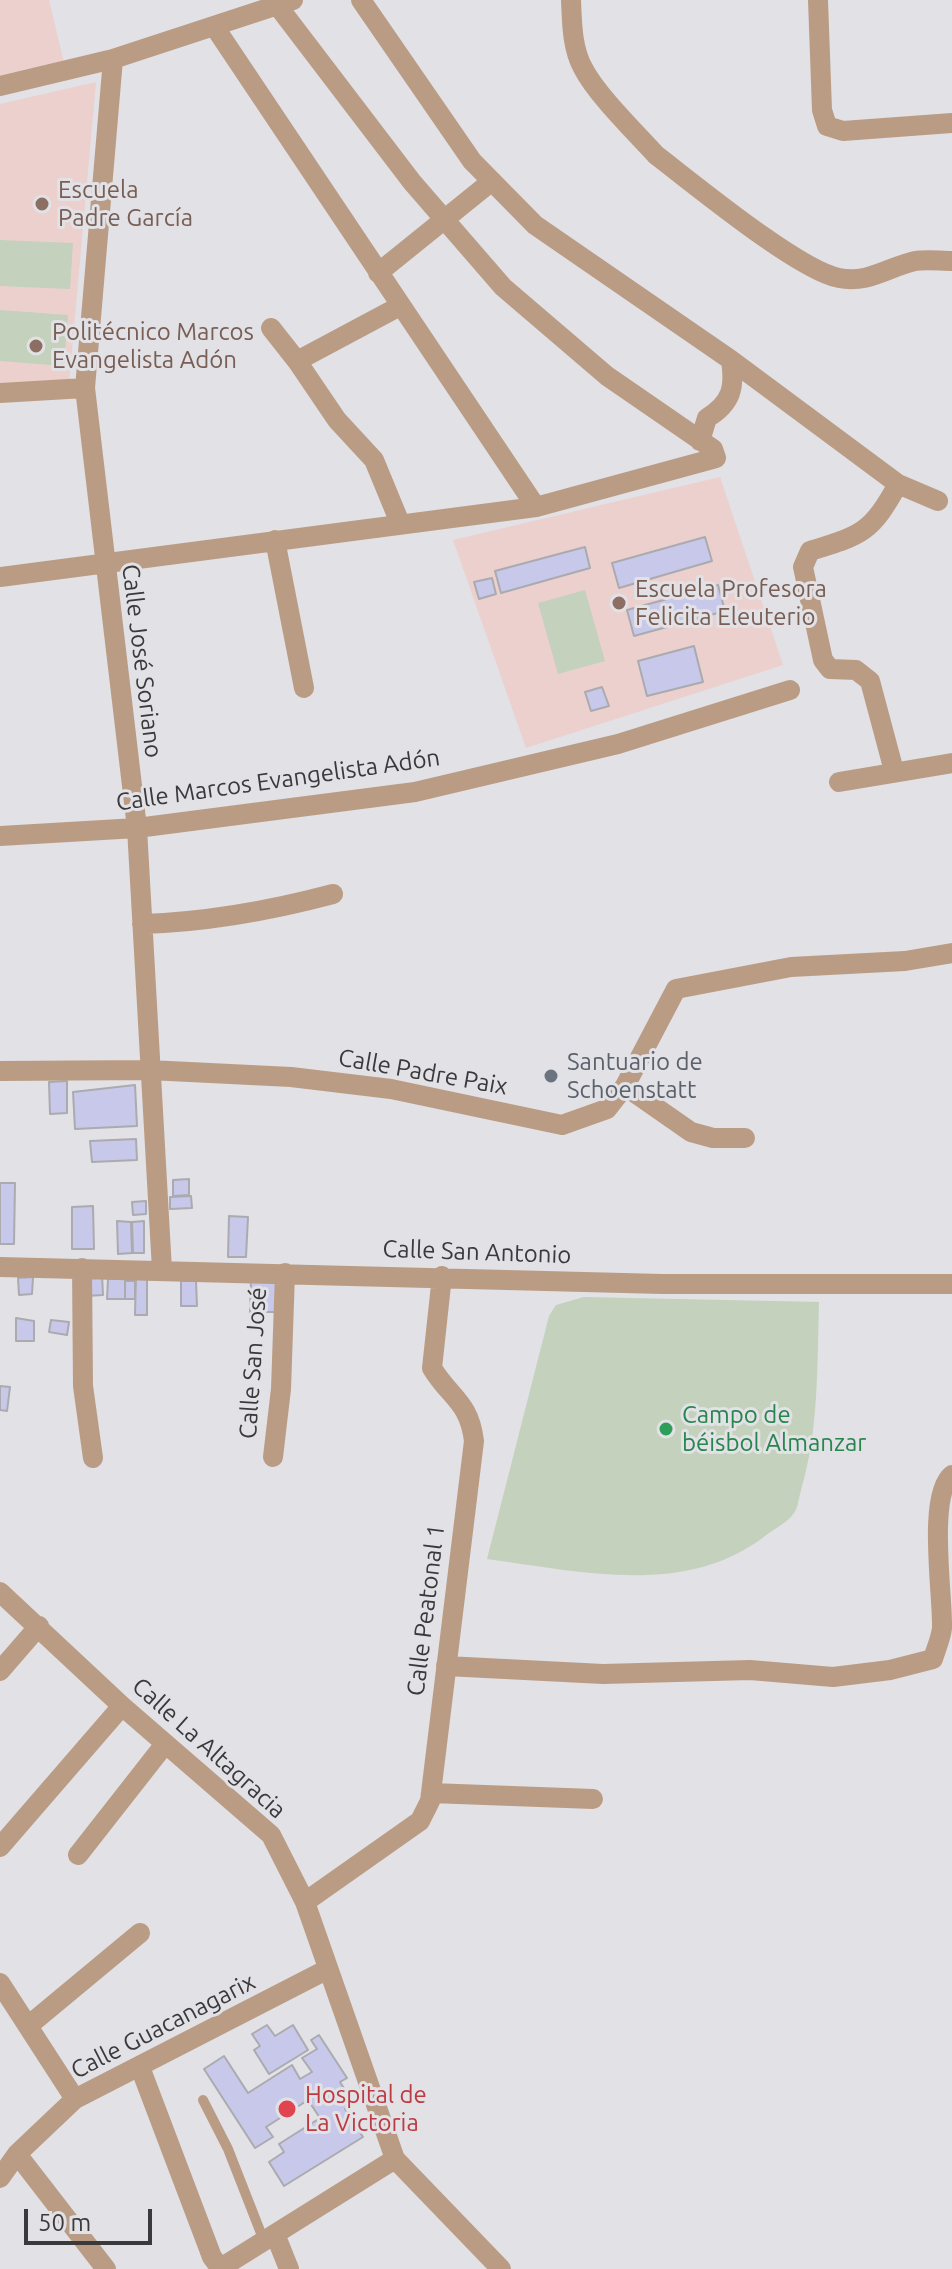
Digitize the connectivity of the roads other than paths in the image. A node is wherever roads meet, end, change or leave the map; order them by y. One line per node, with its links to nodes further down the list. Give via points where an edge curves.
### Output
1 (361, 0): 9 (street, via 472,161)
2 (571, 0): 11 (street, via 573,37 583,69 637,135 656,155 803,262 837,278 855,279 915,261)
3 (818, 0): 8 (street, via 827,126 843,131)
4 (285, 3): 5 (street); 10 (street)
5 (214, 26): 6 (street); 12 (street)
6 (113, 59): 7 (street); 17 (street, Calle José Soriano)
7 (0, 86)
8 (952, 123)
9 (492, 181): 10 (street); 15 (street, via 535,225)
10 (443, 219): 12 (street); 19 (street, via 503,287 607,376)
11 (952, 261)
12 (378, 273): 13 (street)
13 (400, 306): 16 (street); 22 (street)
14 (271, 328): 16 (street)
15 (731, 360): 19 (street, via 732,393 707,418); 20 (street)
16 (297, 361): 23 (street, via 337,420 374,460)
17 (85, 388): 18 (street); 25 (street, Calle José Soriano)
18 (0, 393)
19 (700, 441): 22 (street, via 713,449 716,460)
20 (898, 484): 21 (street); 30 (street, via 877,522 852,538 810,551 803,567 823,660 830,669 856,670 870,681)
21 (938, 501)
22 (536, 507): 23 (street)
23 (400, 523): 24 (street)
24 (275, 540): 25 (street); 27 (street)
25 (104, 564): 26 (street); 32 (street, Calle José Soriano)
26 (0, 577)
27 (304, 688)
28 (790, 690): 32 (street, Calle Marcos Evangelista Adón, via 618,744 415,792)
29 (952, 763): 30 (street)
30 (894, 771): 31 (street)
31 (839, 782)
32 (137, 828): 33 (street, Calle Marcos Evangelista Adón); 35 (street, Calle José Soriano)
33 (0, 836)
34 (333, 894): 35 (street, via 201,922)
35 (142, 924): 37 (street, Calle José Soriano)
36 (952, 953): 39 (street, Calle Padre Paix, via 791,967 676,989)
37 (149, 1070): 38 (street, Calle Padre Paix); 39 (street, Calle Padre Paix, via 291,1077 391,1089 562,1125 607,1109); 43 (street, Calle José Soriano)
38 (0, 1071)
39 (625, 1086): 40 (street, via 691,1132)
40 (745, 1138)
41 (0, 1267): 42 (street, Calle San Antonio)
42 (82, 1268): 43 (street, Calle San Antonio); 48 (street, via 83,1386)
43 (162, 1270): 44 (street, Calle San Antonio)
44 (285, 1273): 45 (street, Calle San Antonio); 47 (street, Calle San José)
45 (442, 1276): 46 (street, Calle San Antonio, via 662,1284); 54 (street, Calle Peatonal 1, via 432,1368 463,1403 474,1441)
46 (952, 1284)
47 (273, 1457)
48 (93, 1458)
49 (952, 1475): 53 (street, via 944,1481 939,1506)
50 (0, 1592): 51 (street, Calle La Altagracia)
51 (39, 1626): 52 (street); 56 (street, Calle La Altagracia)
52 (7, 1648): 55 (street)
53 (942, 1660): 54 (street, via 833,1677 750,1670 603,1674)
54 (446, 1666): 58 (street, Calle Peatonal 1)
55 (0, 1671)
56 (122, 1706): 57 (street, Calle La Altagracia); 60 (street)
57 (165, 1744): 61 (street); 62 (street, Calle La Altagracia, via 271,1835)
58 (431, 1793): 59 (street); 62 (street, Calle Peatonal 1, via 420,1821)
59 (593, 1799)
60 (0, 1847)
61 (78, 1855)
62 (305, 1902): 64 (street, Calle La Altagracia)
63 (140, 1933): 66 (street)
64 (328, 1969): 67 (street, Calle Guacanagarix); 71 (street, Calle La Altagracia)
65 (0, 1983): 66 (street)
66 (28, 2026): 68 (street)
67 (140, 2067): 68 (street, Calle Guacanagarix); 75 (street)
68 (75, 2099): 70 (street, Calle Guacanagarix)
69 (203, 2100): 73 (lane)
70 (17, 2154): 72 (street, Calle Guacanagarix); 74 (street)
71 (395, 2159): 73 (street); 77 (street)
72 (0, 2178)
73 (270, 2238): 75 (street); 76 (street)
74 (106, 2269)
75 (220, 2269)
76 (289, 2269)
77 (501, 2269)

